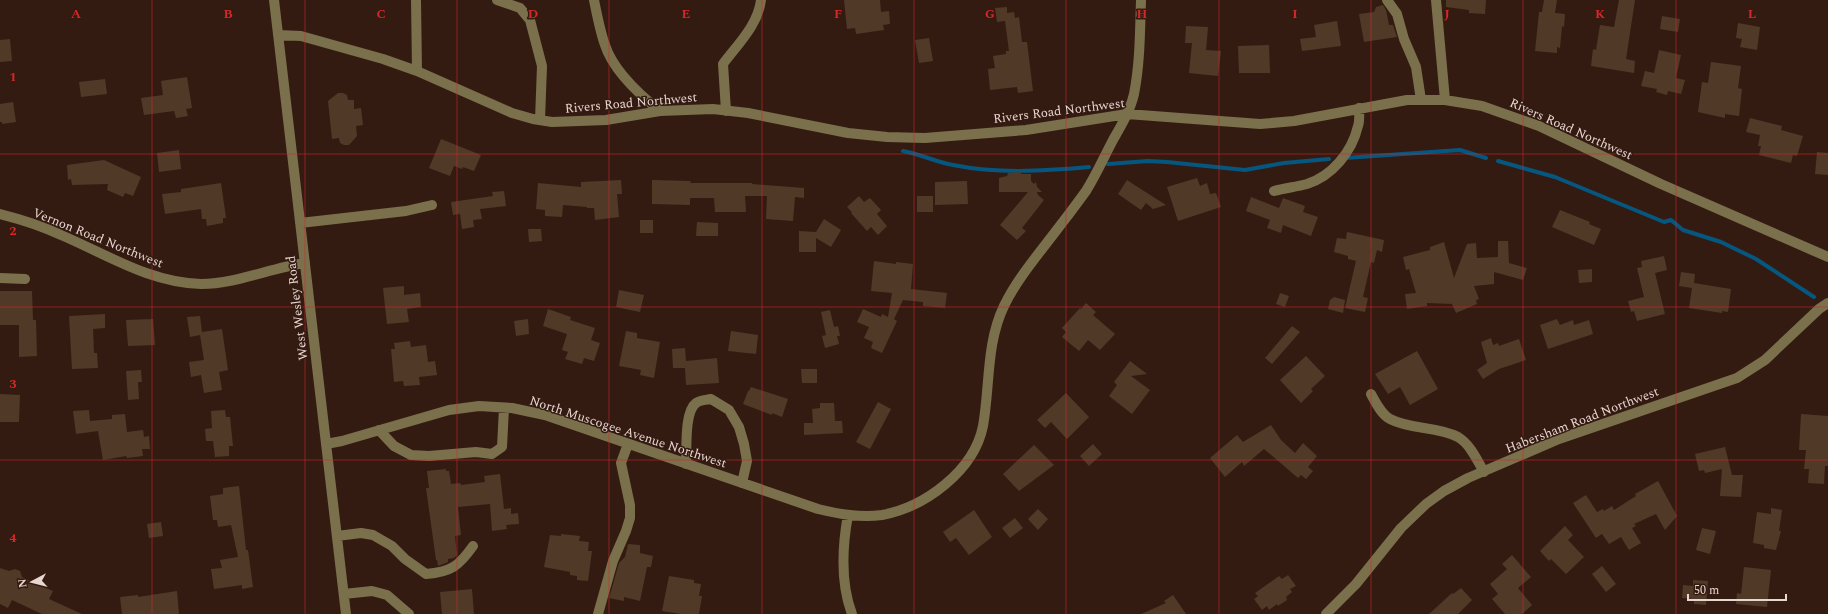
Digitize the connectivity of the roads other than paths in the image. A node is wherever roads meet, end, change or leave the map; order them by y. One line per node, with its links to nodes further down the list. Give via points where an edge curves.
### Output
1 (274, 0): 9 (street, West Wesley Road)
2 (416, 0): 10 (street)
3 (497, 0): 17 (street, via 520,8 530,20 542,66)
4 (594, 0): 14 (street, via 605,46 613,61 648,102)
5 (761, 0): 15 (street, via 755,22 723,64)
6 (1141, 0): 16 (street, North Muscogee Avenue Northwest, via 1140,41 1134,94)
7 (1387, 0): 11 (street, via 1397,14 1416,67)
8 (1436, 0): 12 (street)
9 (278, 35): 10 (street, Rivers Road Northwest, via 301,36); 21 (street, West Wesley Road)
10 (417, 71): 17 (street, Rivers Road Northwest, via 512,113)
11 (1421, 100): 12 (street, Rivers Road Northwest); 13 (street, Rivers Road Northwest)
12 (1445, 100): 22 (street, Rivers Road Northwest, via 1482,106 1539,126 1661,184)
13 (1359, 108): 16 (street, Rivers Road Northwest, via 1294,121 1260,124); 18 (street, via 1359,125 1352,143 1336,166 1325,176 1307,184)
14 (660, 111): 15 (street, Rivers Road Northwest); 17 (street, Rivers Road Northwest, via 606,120)
15 (726, 111): 16 (street, Rivers Road Northwest, via 848,133 920,138 1026,130)
16 (1127, 114): 35 (street, North Muscogee Avenue Northwest, via 1086,190 1004,306 994,338 983,427 967,462 947,482 912,505 881,515)
17 (540, 120)
18 (1274, 191)
19 (432, 205): 21 (street, via 406,211)
20 (0, 214): 23 (street, Vernon Road Northwest, via 60,234 145,273 179,282 226,282)
21 (300, 223): 23 (street, West Wesley Road)
22 (1828, 257)
23 (305, 263): 30 (street, West Wesley Road)
24 (0, 278): 25 (street)
25 (25, 279)
26 (1828, 303): 33 (street, Habersham Road Northwest, via 1765,360 1737,378 1559,439)
27 (1371, 394): 33 (street, via 1389,418 1442,431 1458,438 1467,445)
28 (504, 408): 29 (street, North Muscogee Avenue Northwest, via 479,406 449,410); 29 (street, via 502,447 492,454 476,452 411,455 394,446); 31 (street, North Muscogee Avenue Northwest, via 545,415)
29 (379, 430): 30 (street, North Muscogee Avenue Northwest)
30 (326, 444): 36 (street, West Wesley Road)
31 (628, 444): 32 (street, North Muscogee Avenue Northwest); 41 (street, via 621,463 630,505 630,518 613,561)
32 (686, 464): 34 (street, North Muscogee Avenue Northwest); 34 (street, via 691,409 697,402 711,399 729,410 739,427 747,461)
33 (1484, 472): 43 (street, Habersham Road Northwest, via 1444,491 1426,504 1401,528 1356,584)
34 (742, 483): 35 (street, North Muscogee Avenue Northwest, via 818,509)
35 (848, 515): 42 (street, via 842,560)
36 (337, 536): 37 (street, via 361,533 374,535 426,574 451,570 462,561); 38 (street, West Wesley Road)
37 (473, 546)
38 (344, 594): 39 (street, West Wesley Road); 40 (street, via 372,591 387,595)
39 (346, 614)
40 (409, 614)
41 (598, 614)
42 (852, 614)
43 (1326, 614)

